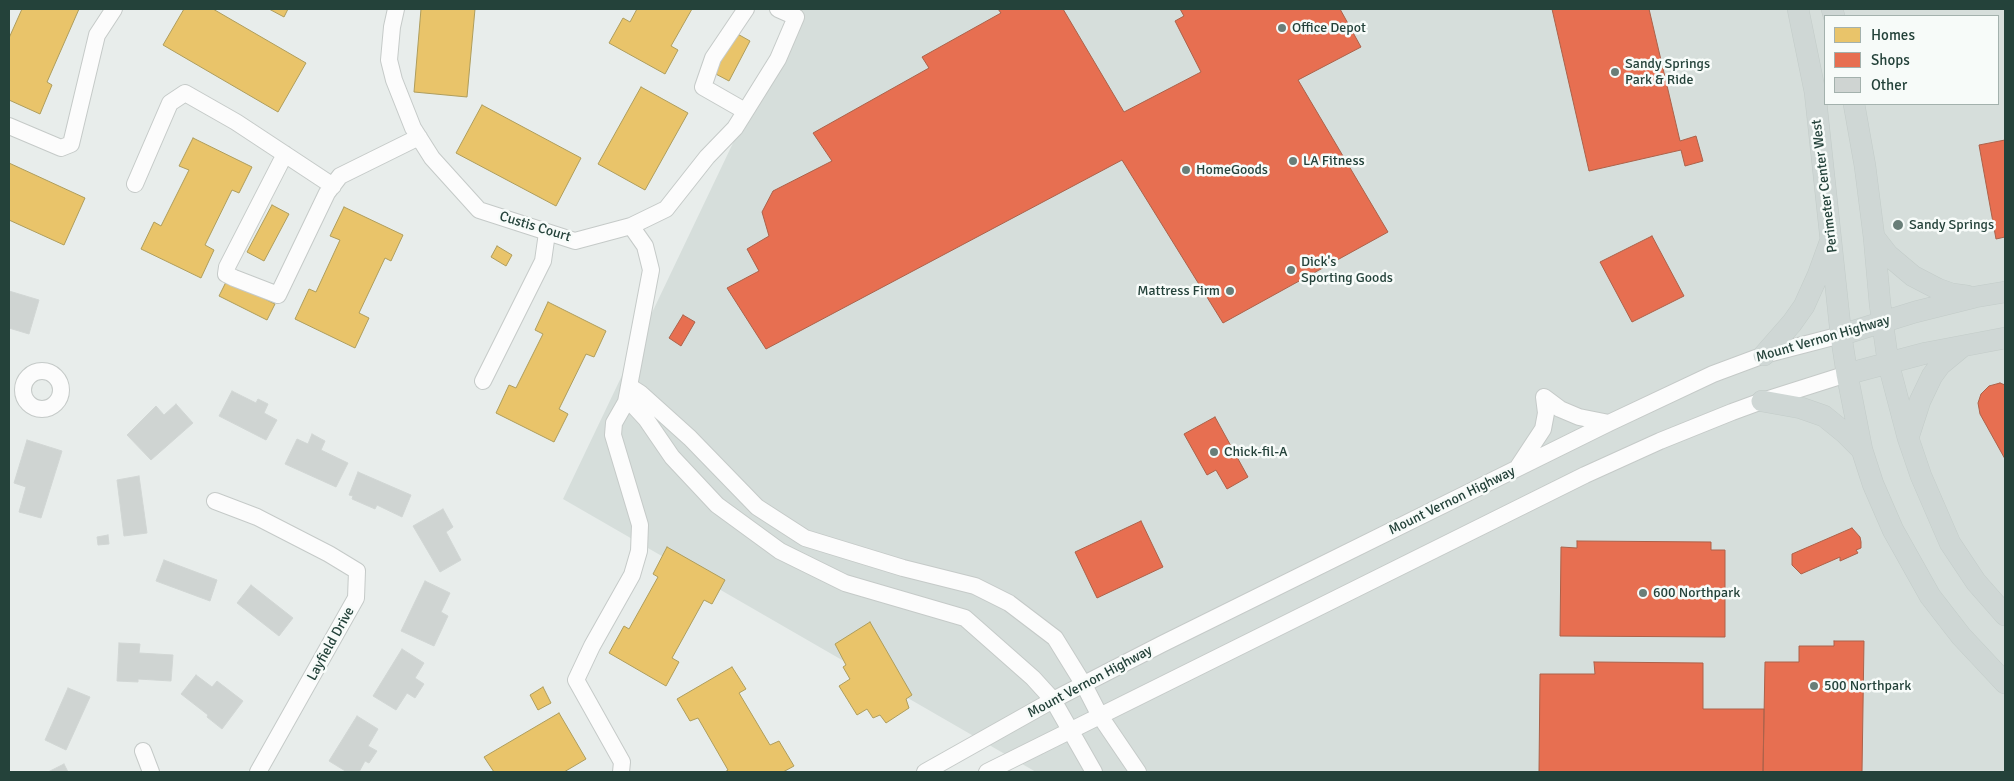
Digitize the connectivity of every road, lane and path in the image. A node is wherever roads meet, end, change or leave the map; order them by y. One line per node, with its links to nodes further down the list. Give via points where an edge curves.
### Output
1 (114, 9): 8 (street, via 97,35 71,144 61,148)
2 (396, 9): 9 (street, Custis Court, via 389,60)
3 (746, 9): 7 (street, via 713,58 703,87)
4 (778, 9): 7 (street, Custis Court, via 796,17 778,59)
5 (1798, 9): 15 (main road, Perimeter Center West, via 1814,92)
6 (1854, 105): 16 (main road)
7 (745, 111): 13 (street, Custis Court, via 735,128 707,157 666,209)
8 (9, 126)
9 (416, 133): 12 (street, via 340,176); 14 (street, Custis Court, via 432,158 479,210)
10 (285, 154): 11 (street, via 185,93 170,103); 12 (street); 12 (street, via 226,274 278,295)
11 (135, 184)
12 (333, 186)
13 (631, 226): 14 (street, Custis Court, via 575,241); 27 (street, via 645,246 651,270)
14 (547, 233): 26 (street, via 543,260)
15 (1831, 238): 20 (main road, Perimeter Center West); 23 (main road, via 1804,306)
16 (1874, 238): 18 (main road, via 1900,267 1920,280 1952,294); 19 (main road)
17 (2005, 292): 18 (main road, Mount Vernon Highway)
18 (1975, 297): 19 (main road, Mount Vernon Highway)
19 (1882, 323): 20 (main road, Mount Vernon Highway); 24 (main road)
20 (1841, 334): 23 (street, Mount Vernon Highway); 25 (main road, Perimeter Center West)
21 (2005, 338): 22 (main road)
22 (1965, 345): 24 (main road); 30 (main road, via 1940,365 1932,376)
23 (1764, 355): 29 (street, Mount Vernon Highway, via 1713,374)
24 (1888, 362): 25 (main road); 30 (main road)
25 (1847, 374): 28 (street); 31 (main road, Perimeter Center West)
26 (483, 381)
27 (627, 394): 36 (street, via 640,393 690,438 758,508 805,538 975,586 1009,603 1055,638); 37 (street, via 672,457 717,505 780,551 845,583 965,618); 43 (street, via 614,423 614,435 640,524 639,551 632,575 576,680 622,762)
28 (1762, 401): 31 (main road, via 1824,416); 38 (street, via 1584,475)
29 (1609, 423): 32 (street, Mount Vernon Highway); 32 (street, via 1579,418 1544,397 1543,430)
30 (1908, 438): 34 (main road, via 1950,543 1976,582)
31 (1862, 450): 35 (main road, Perimeter Center West, via 1893,530 1930,596 1961,636)
32 (1518, 469): 36 (street, Mount Vernon Highway)
33 (215, 502): 42 (street, Layfield Drive, via 257,517 357,571 356,598)
34 (2005, 615)
35 (2005, 682)
36 (1084, 685): 37 (street, Mount Vernon Highway); 38 (street)
37 (1053, 700): 39 (street); 44 (street, Mount Vernon Highway)
38 (1100, 716): 39 (street); 47 (street)
39 (1070, 731): 45 (street); 46 (street)
40 (143, 751): 41 (street)
41 (152, 772)
42 (258, 772)
43 (621, 772)
44 (925, 772)
45 (987, 772)
46 (1094, 772)
47 (1138, 772)

